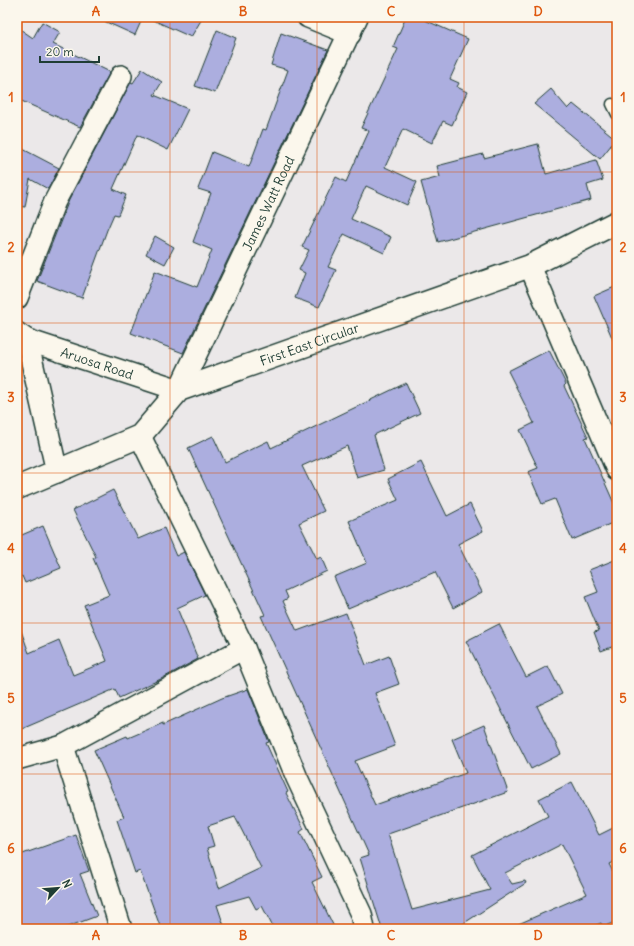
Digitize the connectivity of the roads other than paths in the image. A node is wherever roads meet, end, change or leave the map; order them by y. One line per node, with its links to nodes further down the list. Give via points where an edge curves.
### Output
1 (308, 17): 2 (street)
2 (354, 25): 10 (street, James Watt Road)
3 (121, 76): 8 (street, via 55,201)
4 (612, 104): 5 (lane)
5 (617, 114)
6 (617, 222): 7 (street, First East Circular)
7 (530, 266): 10 (street, First East Circular); 12 (street)
8 (17, 298)
9 (22, 337): 10 (street, Aruosa Road); 13 (street)
10 (179, 390): 11 (street)
11 (140, 436): 13 (street); 15 (street)
12 (617, 470)
13 (57, 472): 14 (street)
14 (17, 488)
15 (244, 648): 16 (street); 19 (street, via 297,778 361,914)
16 (62, 746): 17 (street); 18 (street)
17 (17, 759)
18 (121, 929)
19 (364, 929)

